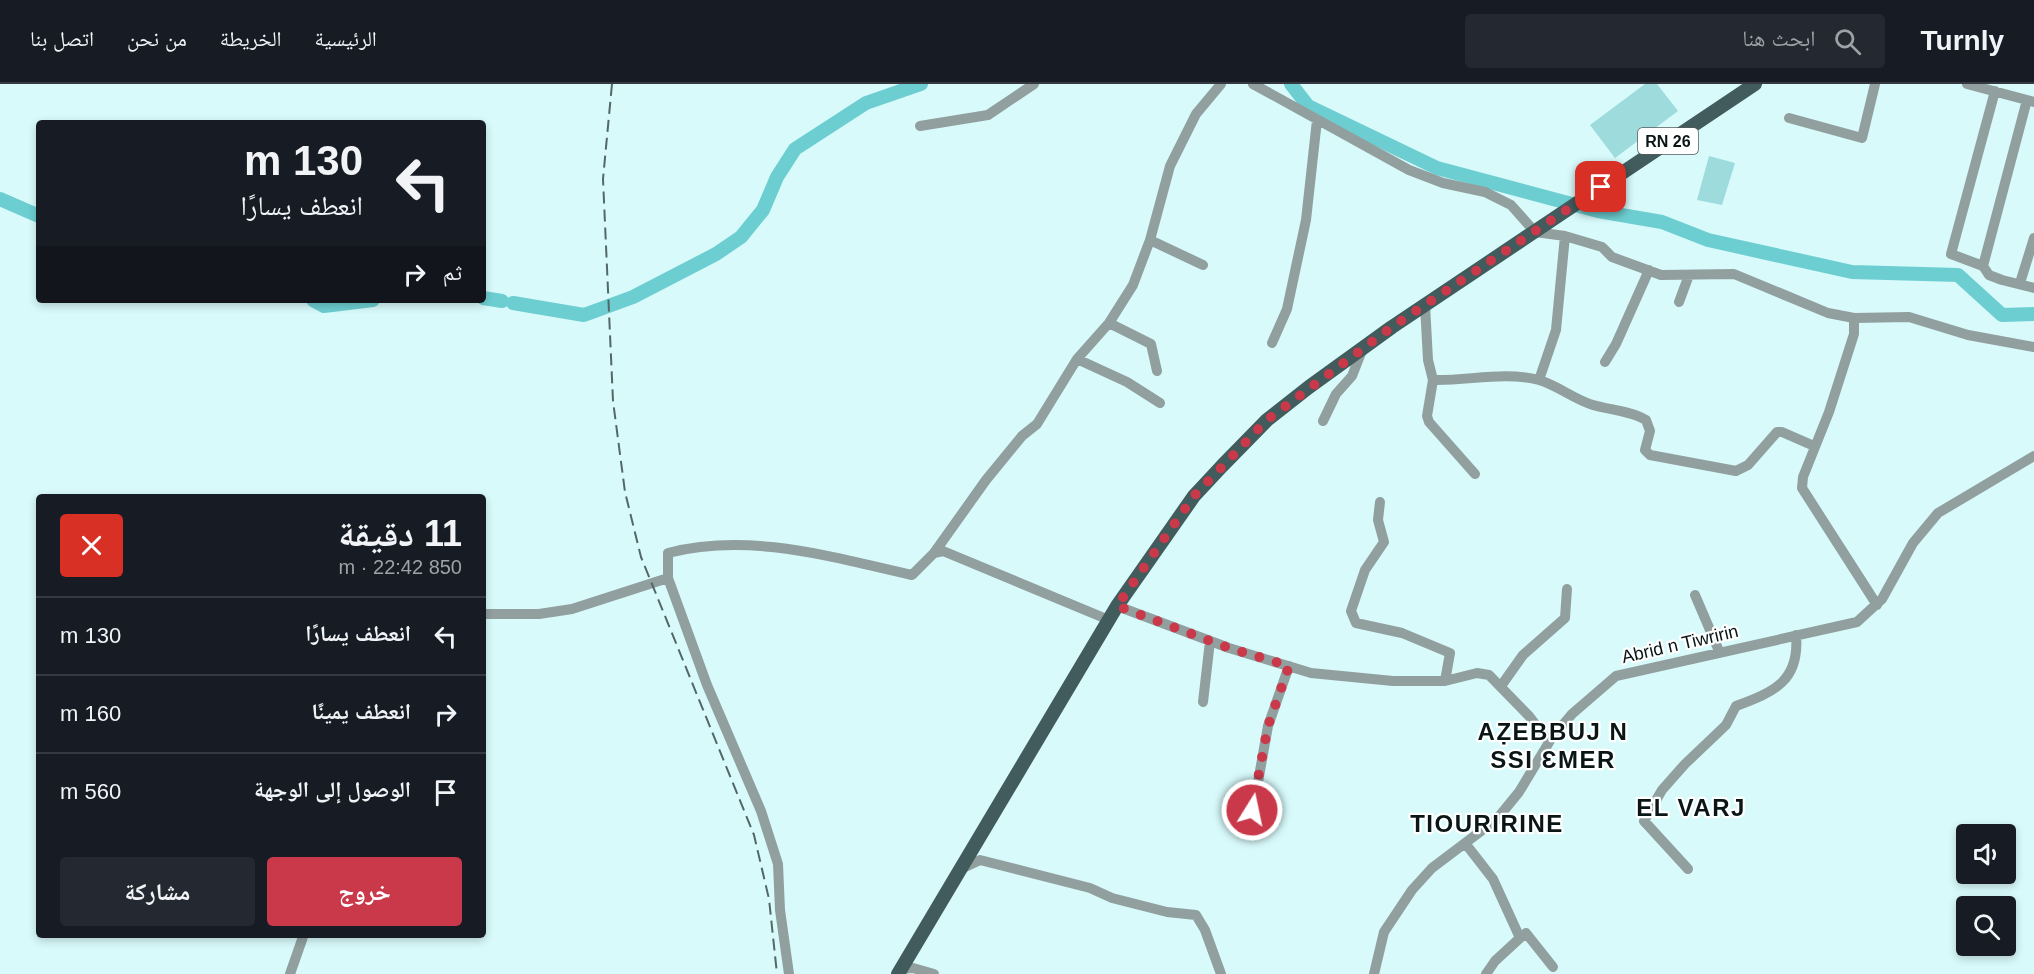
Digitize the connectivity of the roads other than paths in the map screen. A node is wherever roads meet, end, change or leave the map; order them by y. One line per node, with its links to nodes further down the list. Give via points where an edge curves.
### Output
1 (1034, 84): 11 (street, via 988,115)
2 (1221, 84): 15 (street, via 1196,114 1170,165)
3 (1253, 84): 10 (street)
4 (1755, 84): 12 (main road, RN 26)
5 (1875, 84): 9 (street, via 1862,138)
6 (1967, 84): 7 (street)
7 (1995, 91): 8 (street); 17 (street, via 1951,254)
8 (2032, 99): 17 (street)
9 (1789, 118)
10 (1317, 120): 12 (street, via 1408,170 1485,192 1511,205); 26 (street, via 1306,220 1287,309)
11 (920, 126)
12 (1535, 232): 13 (street); 23 (main road, RN 26)
13 (1565, 236): 18 (street, via 1602,247 1612,257); 33 (street, via 1556,330)
14 (2034, 238): 20 (street)
15 (1150, 240): 16 (street); 25 (street, via 1133,285)
16 (1203, 265)
17 (1983, 266): 20 (street, via 1989,275)
18 (1649, 270): 19 (street, via 1661,275); 30 (street)
19 (1689, 274): 22 (street); 24 (street, via 1734,274 1827,313)
20 (2020, 284): 21 (street)
21 (2034, 288)
22 (1679, 302)
23 (1425, 305): 28 (main road, RN 26); 32 (street)
24 (1854, 318): 27 (street, via 1909,317 1968,335); 36 (street, via 1854,334)
25 (1109, 323): 29 (street); 31 (street, via 1151,344)
26 (1272, 343)
27 (2034, 347)
28 (1363, 348): 35 (street, via 1352,376 1336,394); 45 (main road, RN 26, via 1288,402 1222,466 1194,496)
29 (1077, 359): 34 (street); 40 (street, via 1037,424 1022,436 986,480)
30 (1605, 362)
31 (1157, 371)
32 (1433, 380): 33 (street, via 1467,381 1494,374); 38 (street, via 1429,422)
33 (1539, 380): 36 (street, via 1562,388 1577,400 1646,420 1650,431 1645,450 1650,454 1736,471 1749,465 1777,432)
34 (1161, 403)
35 (1323, 420)
36 (1814, 446): 44 (street, via 1802,488)
37 (2034, 456): 44 (street, Abrid n Tiwririn, via 1938,513 1913,543)
38 (1475, 474)
39 (1380, 502): 52 (street, via 1378,520 1384,542 1365,570 1352,618 1356,623 1402,633 1450,653)
40 (934, 553): 41 (street, via 912,575 789,548 706,544 668,553); 47 (street, via 943,551 963,557)
41 (668, 578): 46 (street, via 572,609 539,614); 65 (street, via 778,864)
42 (1567, 589): 53 (street, via 1565,618 1522,655)
43 (1695, 595): 50 (street)
44 (1877, 605): 48 (street, Abrid n Tiwririn, via 1857,622)
45 (1117, 606): 47 (main road, RN 26); 49 (street)
46 (486, 614)
47 (1109, 620): 58 (main road, RN 26)
48 (1796, 635): 50 (street, Abrid n Tiwririn); 59 (street, via 1795,665 1786,679 1774,691 1736,706 1726,725 1662,790 1644,821)
49 (1210, 641): 51 (street); 54 (street)
50 (1719, 651): 55 (street, Abrid n Tiwririn, via 1616,676 1572,714)
51 (1289, 666): 52 (street, via 1353,678); 56 (street, via 1268,726 1252,810)
52 (1445, 681): 53 (street, via 1478,673 1489,675)
53 (1501, 686): 55 (street)
54 (1203, 702)
55 (1549, 742): 57 (street, Abrid n Tiwririn, via 1519,792)
56 (1260, 816)
57 (1465, 843): 61 (street, via 1493,879); 68 (street, Abrid n Tiwririn, via 1432,868 1400,907 1384,932)
58 (963, 867): 63 (main road, RN 26); 67 (street, via 980,860 1090,888 1112,898 1196,915)
59 (1688, 868)
60 (303, 938): 64 (street)
61 (1520, 938): 62 (street, via 1526,933); 69 (street)
62 (1553, 967)
63 (900, 972): 66 (street, via 914,968)
64 (290, 974)
65 (789, 974)
66 (934, 974)
67 (1221, 974)
68 (1374, 974)
69 (1486, 974)

